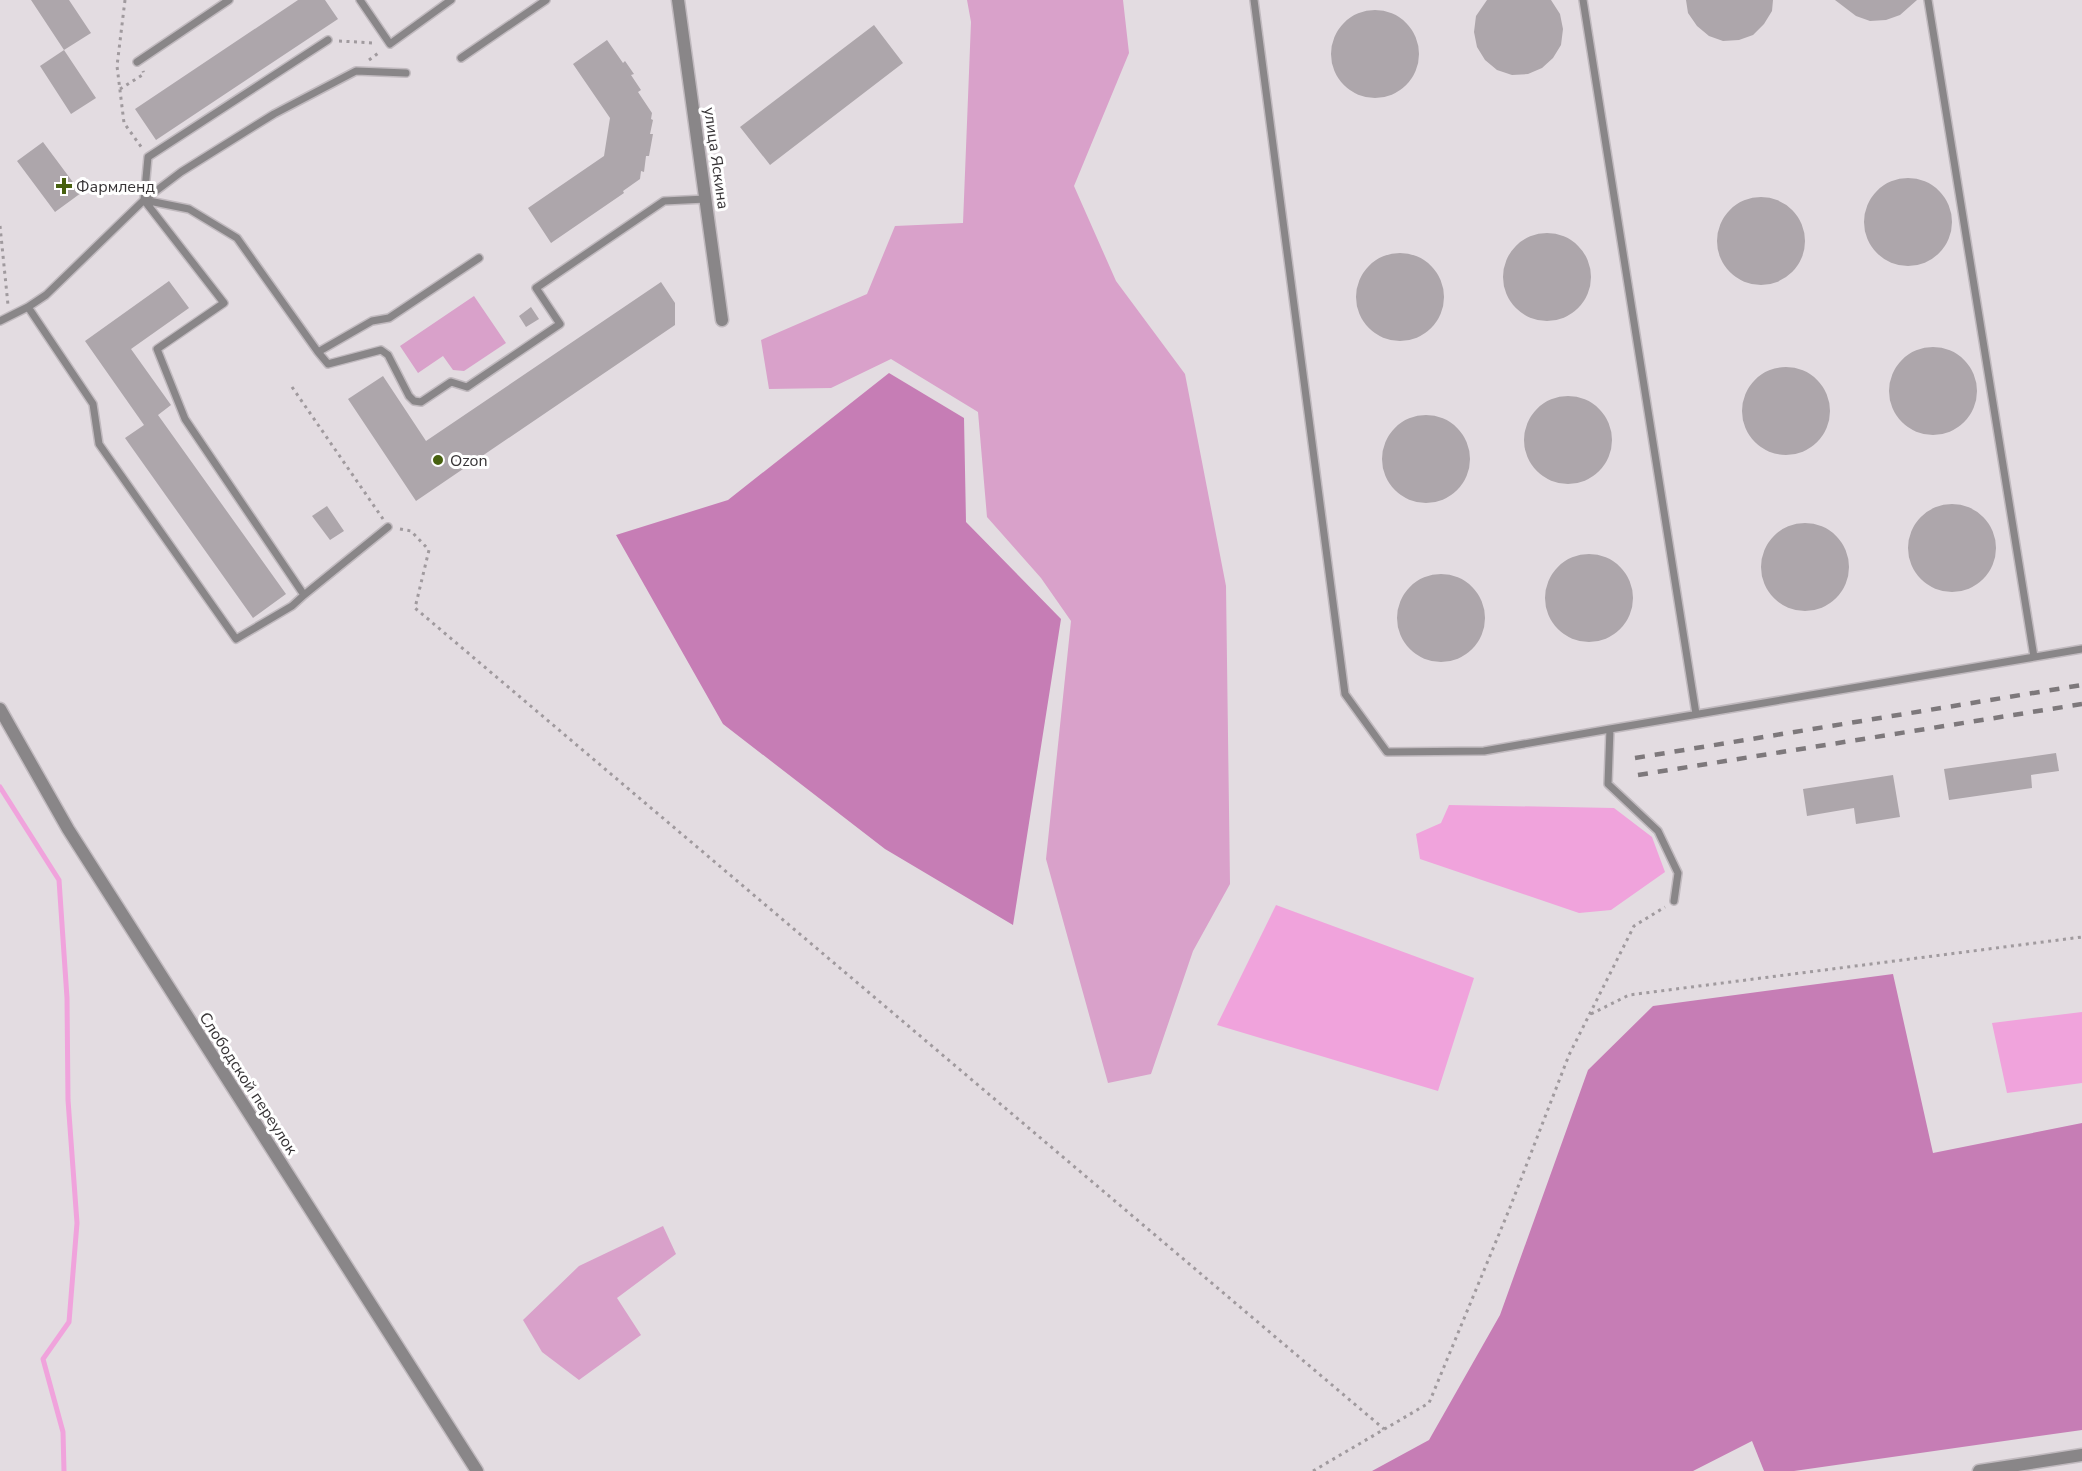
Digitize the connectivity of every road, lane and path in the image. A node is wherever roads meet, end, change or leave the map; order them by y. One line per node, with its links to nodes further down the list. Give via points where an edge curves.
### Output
1 (124, 0): 16 (path, via 117,66)
2 (229, 0): 13 (lane)
3 (360, 0): 11 (lane)
4 (451, 0): 11 (lane)
5 (546, 0): 12 (lane)
6 (678, 0): 18 (street, улица Яскина)
7 (1254, 0): 34 (lane, via 1345,694 1387,752 1484,751)
8 (1583, 0): 33 (lane)
9 (1928, 0): 31 (lane)
10 (328, 40): 11 (path); 17 (lane)
11 (390, 44): 14 (path)
12 (461, 58)
13 (137, 62): 16 (path, via 144,74)
14 (356, 70): 15 (lane); 19 (lane, via 274,114)
15 (406, 73)
16 (120, 89): 17 (path, via 124,123)
17 (148, 157): 19 (lane)
18 (706, 199): 24 (street, улица Яскина); 26 (lane, via 664,201 536,288 560,324 467,387 450,382 421,402 414,401 388,355 381,350 328,364)
19 (144, 200): 22 (lane); 26 (lane, via 189,209 237,238); 29 (lane, via 224,303 157,349 185,419)
20 (0, 226): 23 (path)
21 (479, 258): 26 (lane, via 388,318 372,321)
22 (28, 307): 23 (lane); 29 (lane, via 93,404 99,444 236,639)
23 (9, 316): 25 (lane)
24 (722, 320)
25 (0, 321)
26 (318, 352)
27 (292, 387): 28 (path)
28 (388, 527): 29 (lane); 38 (path, via 411,531 429,550 414,608)
29 (304, 595)
30 (2082, 649): 31 (lane)
31 (2034, 657): 33 (lane)
32 (0, 709): 40 (street, Слободской переулок, via 68,829)
33 (1696, 714): 34 (lane)
34 (1610, 729): 35 (lane, via 1608,784 1658,831 1678,873)
35 (1674, 901): 37 (path, via 1634,926)
36 (2082, 937): 37 (path, via 1629,995)
37 (1589, 1015): 38 (path, via 1569,1055 1429,1403)
38 (1384, 1429): 41 (path)
39 (2082, 1455): 42 (street)
40 (477, 1471)
41 (1313, 1471)
42 (1979, 1471)

